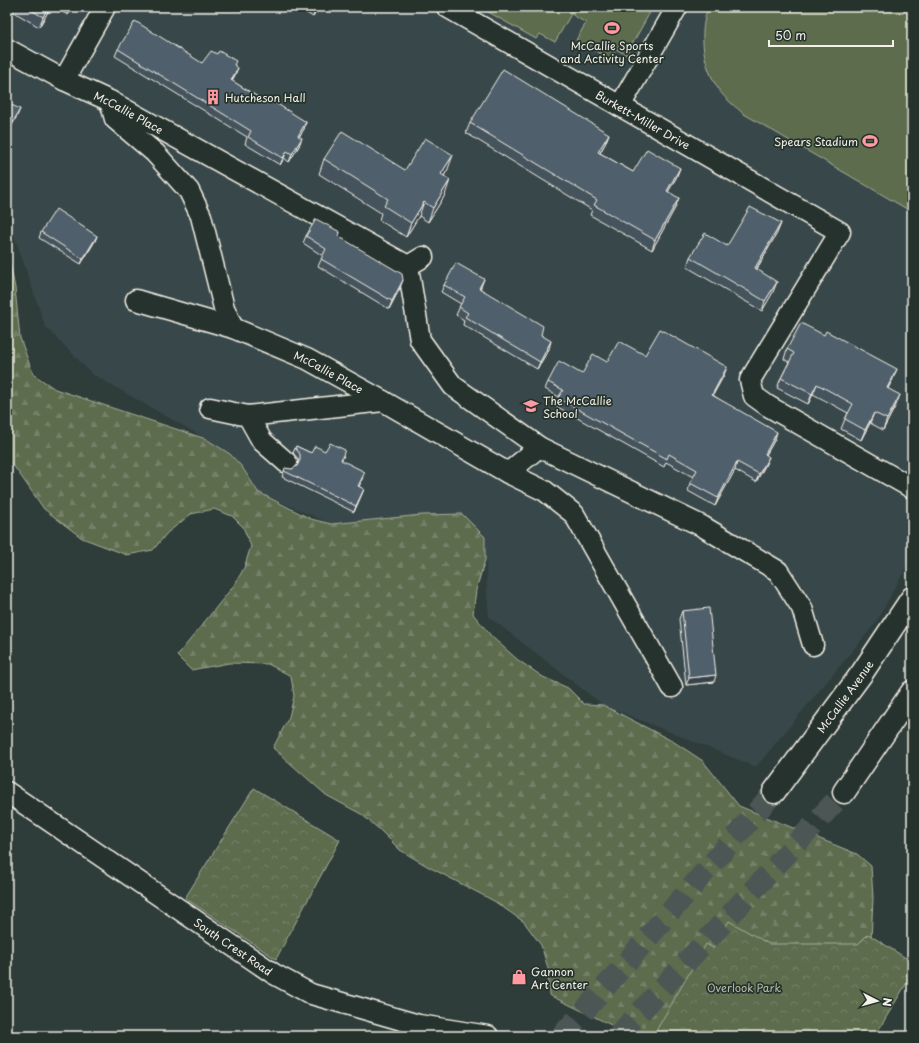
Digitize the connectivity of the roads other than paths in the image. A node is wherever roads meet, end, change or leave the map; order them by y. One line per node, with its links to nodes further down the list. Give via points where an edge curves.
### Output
1 (105, 7): 5 (street)
2 (447, 7): 7 (street, Burkett-Miller Drive)
3 (677, 7): 7 (street)
4 (7, 49): 5 (street, McCallie Place)
5 (64, 80): 6 (street, McCallie Place)
6 (110, 101): 9 (street, via 115,119 155,153 188,191 201,216 224,308); 13 (street, McCallie Place, via 415,262 420,340 453,386)
7 (620, 106): 16 (street, Burkett-Miller Drive, via 840,232 750,380 751,386 754,396 768,406)
8 (136, 300): 9 (street, McCallie Place)
9 (233, 328): 10 (street, McCallie Place, via 308,359)
10 (383, 401): 12 (street); 15 (street, McCallie Place)
11 (210, 408): 12 (street)
12 (248, 416): 14 (street, via 262,441)
13 (539, 447): 15 (street); 18 (street, via 702,526 778,571 802,608)
14 (287, 463)
15 (508, 473): 19 (street, McCallie Place, via 545,492 574,514)
16 (912, 488)
17 (912, 598): 22 (main road, McCallie Avenue, via 862,673)
18 (813, 646)
19 (672, 687)
20 (912, 692): 23 (main road)
21 (7, 792): 24 (street, South Crest Road, via 274,974 311,994 419,1025)
22 (774, 792)
23 (844, 792)
24 (488, 1036)

